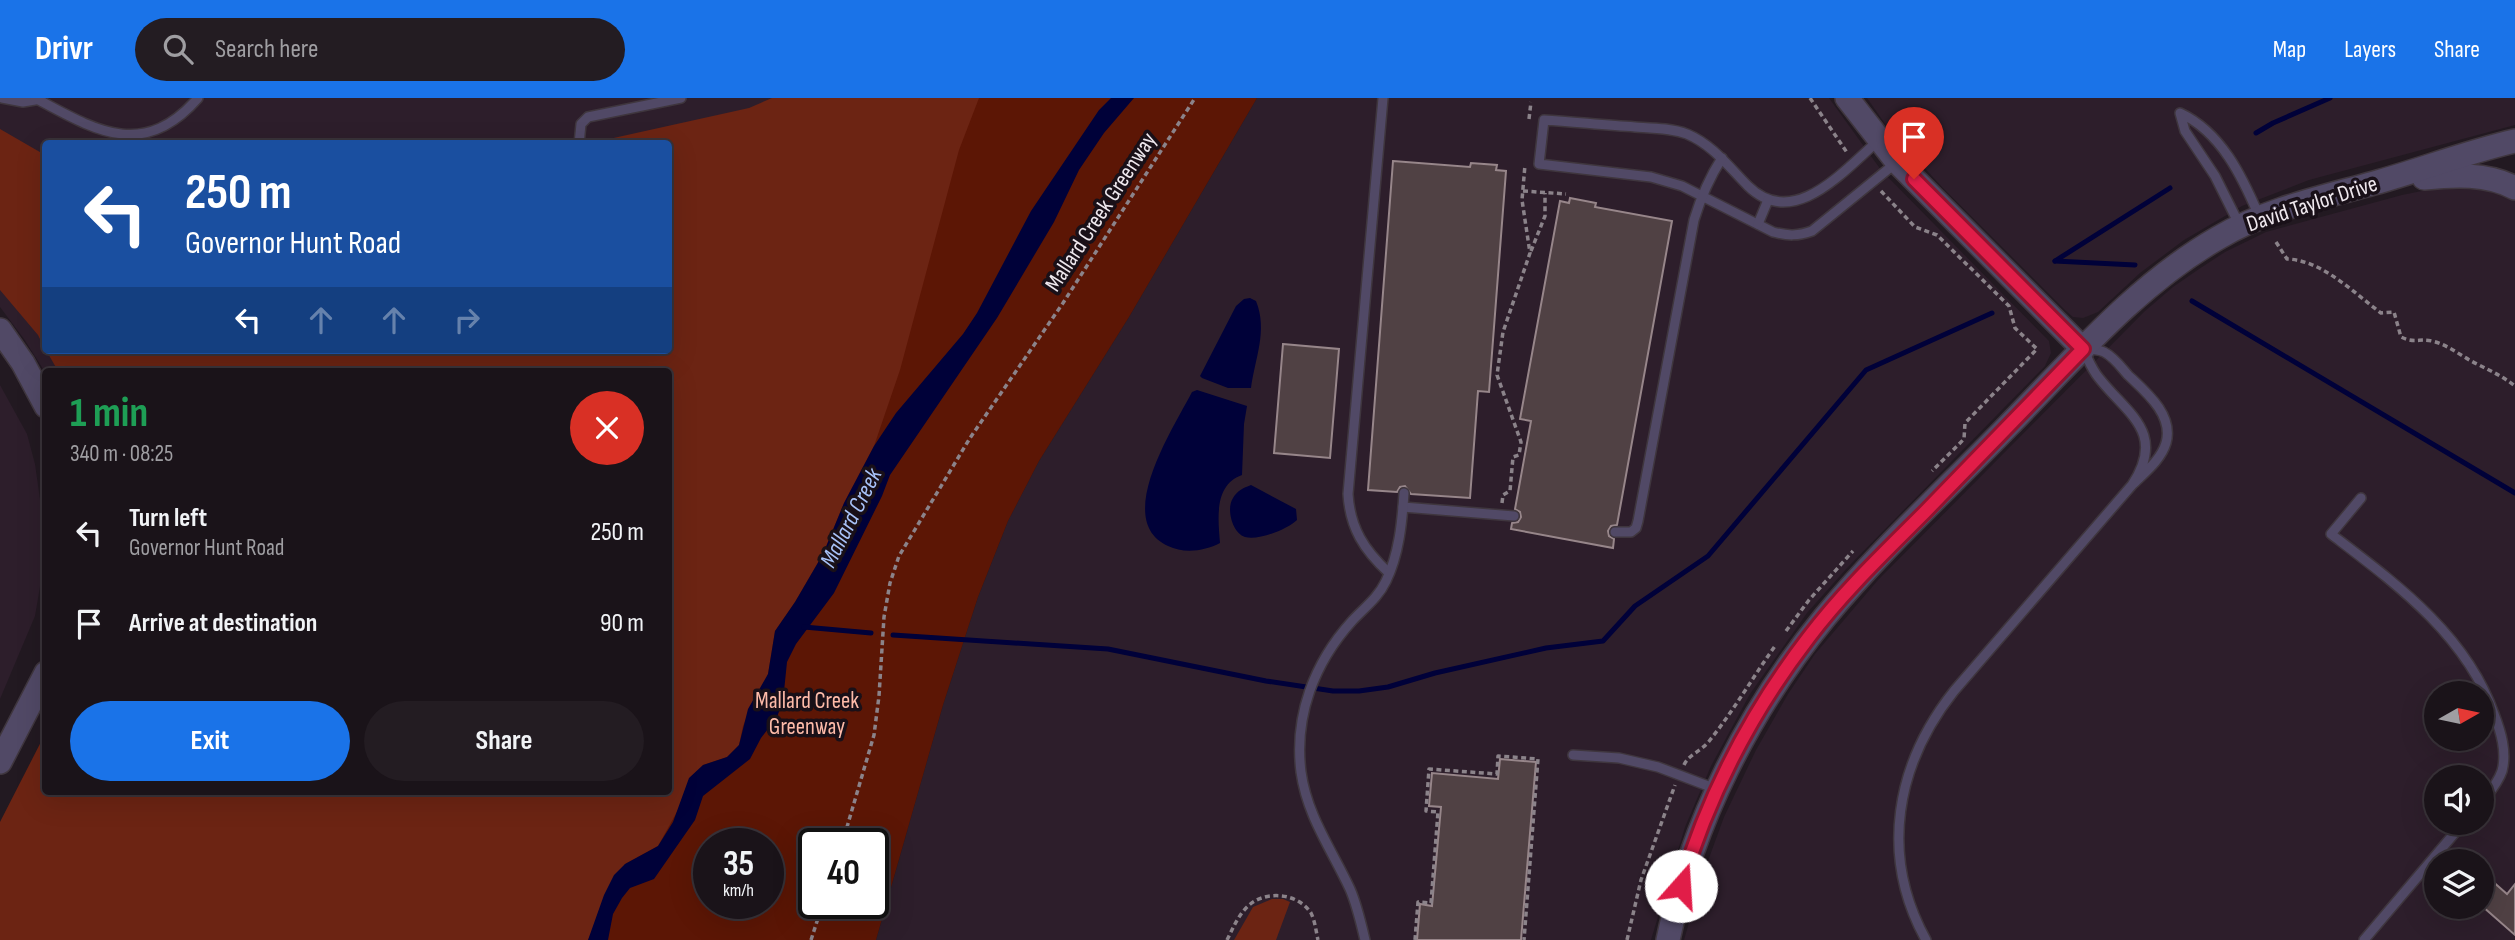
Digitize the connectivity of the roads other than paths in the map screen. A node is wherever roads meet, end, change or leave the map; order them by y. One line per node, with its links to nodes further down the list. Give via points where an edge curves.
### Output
1 (2, 98): 6 (lane, via 23,103)
2 (198, 98): 6 (lane, via 165,125 128,134 100,131)
3 (681, 98): 7 (lane, via 588,117 581,124)
4 (1383, 98): 27 (lane, via 1348,494 1359,539)
5 (1847, 98): 8 (street)
6 (39, 99)
7 (579, 140)
8 (1878, 141): 11 (street); 15 (lane, via 1812,195 1797,201)
9 (2515, 141): 12 (street, David Taylor Drive)
10 (1722, 158): 14 (lane); 14 (lane, via 1685,133 1544,120 1539,164 1651,177); 15 (lane)
11 (1896, 162): 17 (lane, via 1812,231 1786,236); 19 (street)
12 (2372, 184): 13 (street, via 2464,176 2488,178); 16 (street, David Taylor Drive, via 2308,200)
13 (2515, 188)
14 (1701, 195): 17 (lane); 26 (lane, via 1638,521 1630,533)
15 (1768, 200): 17 (lane)
16 (2250, 222): 16 (lane, via 2243,181 2229,158 2204,129 2180,113 2185,131); 19 (street, David Taylor Drive, via 2168,272)
17 (1758, 224)
18 (0, 330): 20 (street)
19 (2083, 349): 21 (lane, via 2098,377 2140,425 2143,462); 21 (lane, via 2109,355 2162,413 2165,447); 32 (street, David Taylor Drive, via 1826,615 1761,707)
20 (42, 399)
21 (2132, 485): 36 (lane, via 1955,691 1921,739 1903,795 1899,848 1907,897)
22 (1405, 493): 24 (lane)
23 (2361, 498): 31 (lane, via 2331,534 2428,613 2471,667 2491,704 2503,743 2502,770)
24 (1403, 507): 25 (lane); 27 (lane)
25 (1514, 516)
26 (1615, 532)
27 (1389, 573): 34 (lane, via 1375,598 1324,660 1302,715 1301,772 1307,802 1351,891)
28 (42, 680): 29 (street)
29 (2, 755)
30 (1573, 755): 32 (lane, via 1658,767)
31 (2494, 786)
32 (1718, 789): 35 (street, David Taylor Drive, via 1686,870)
33 (2453, 835): 37 (lane)
34 (1366, 939)
35 (1668, 940)
36 (1926, 940)
37 (2364, 940)

